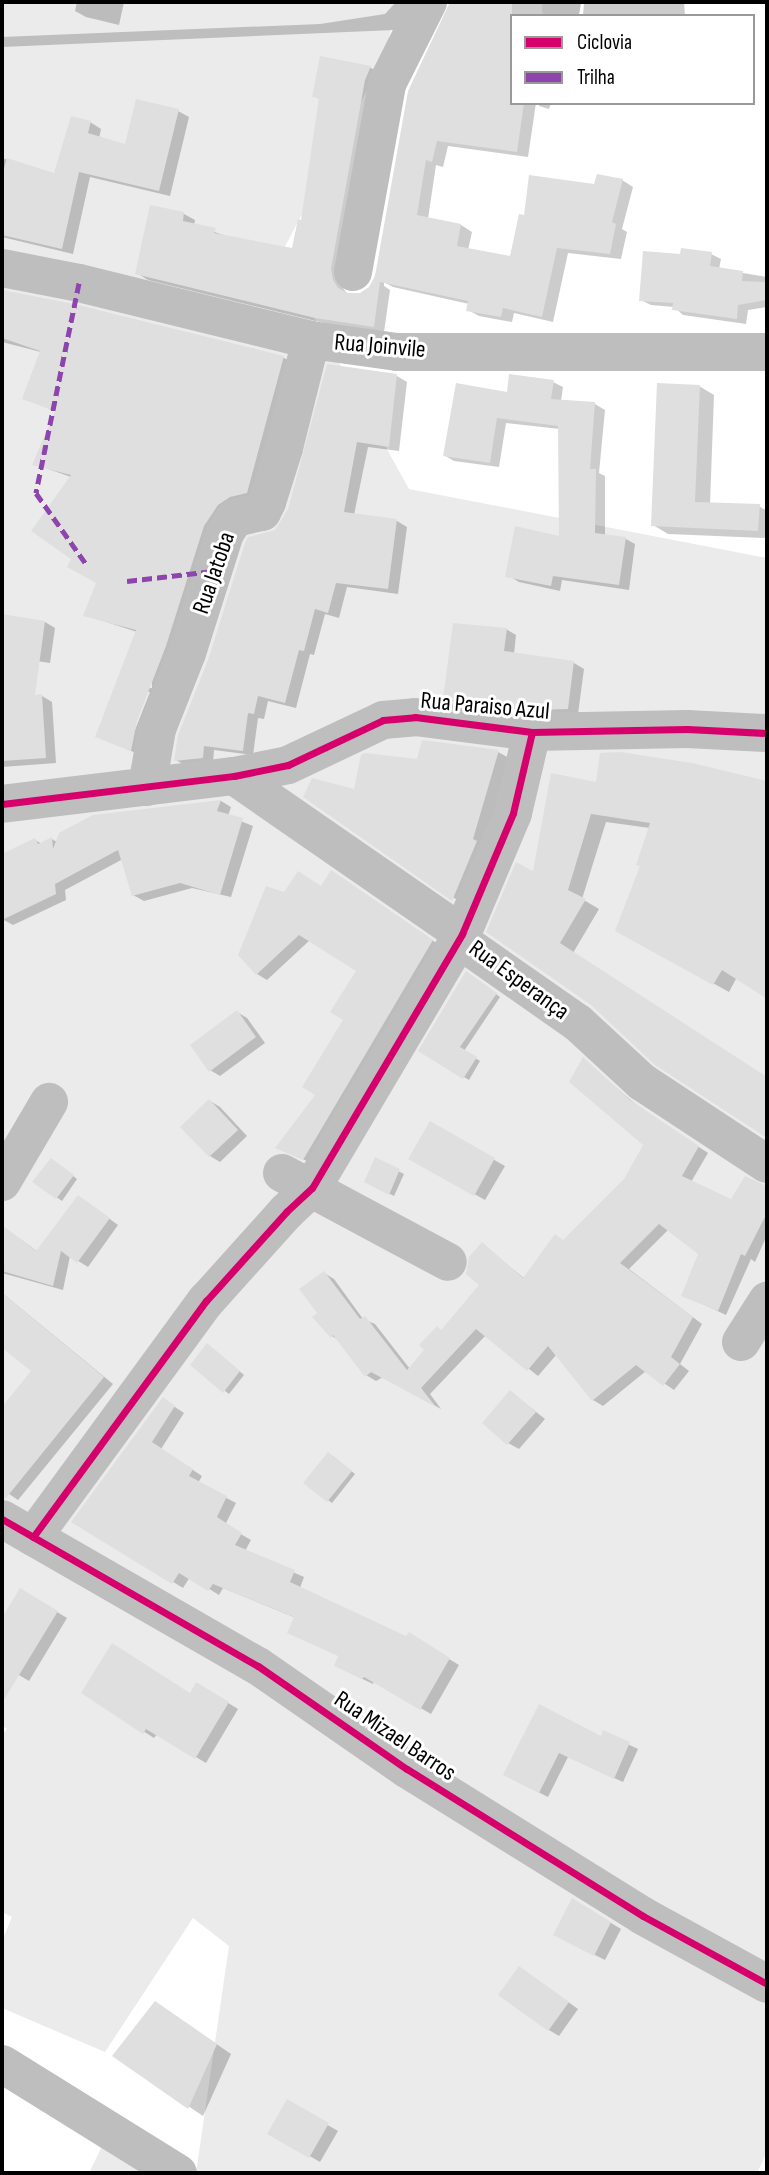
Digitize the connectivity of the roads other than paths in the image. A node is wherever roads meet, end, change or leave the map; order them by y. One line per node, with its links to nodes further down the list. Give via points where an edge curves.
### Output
1 (428, 2): 3 (street, via 387,84)
2 (2, 268): 4 (street, Rua Joinvile)
3 (354, 272)
4 (312, 340): 5 (street, Rua Joinvile, via 397,352); 9 (street, Rua Jatoba, via 267,502 262,512 235,518 225,533 157,729)
5 (767, 352)
6 (532, 732): 7 (street, Rua Paraiso Azul, via 687,729); 8 (street, Rua Paraiso Azul, via 415,717 383,720 288,765); 11 (street, via 513,813)
7 (767, 733)
8 (234, 776): 9 (street, Rua Paraiso Azul); 11 (street, Rua Esperança)
9 (147, 787): 10 (street, Rua Paraiso Azul)
10 (2, 804)
11 (462, 934): 13 (street, Rua Esperança, via 465,944 578,1023 642,1082); 14 (street)
12 (49, 1102): 15 (street)
13 (767, 1164)
14 (297, 1181): 16 (street); 19 (street, via 286,1212)
15 (2, 1182)
16 (448, 1262)
17 (767, 1301): 18 (street)
18 (741, 1342)
19 (18, 1528): 20 (street, Rua Mizael Barros, via 258,1666 407,1769 643,1916)
20 (767, 1984)
21 (2, 2064): 22 (street)
22 (178, 2173)

